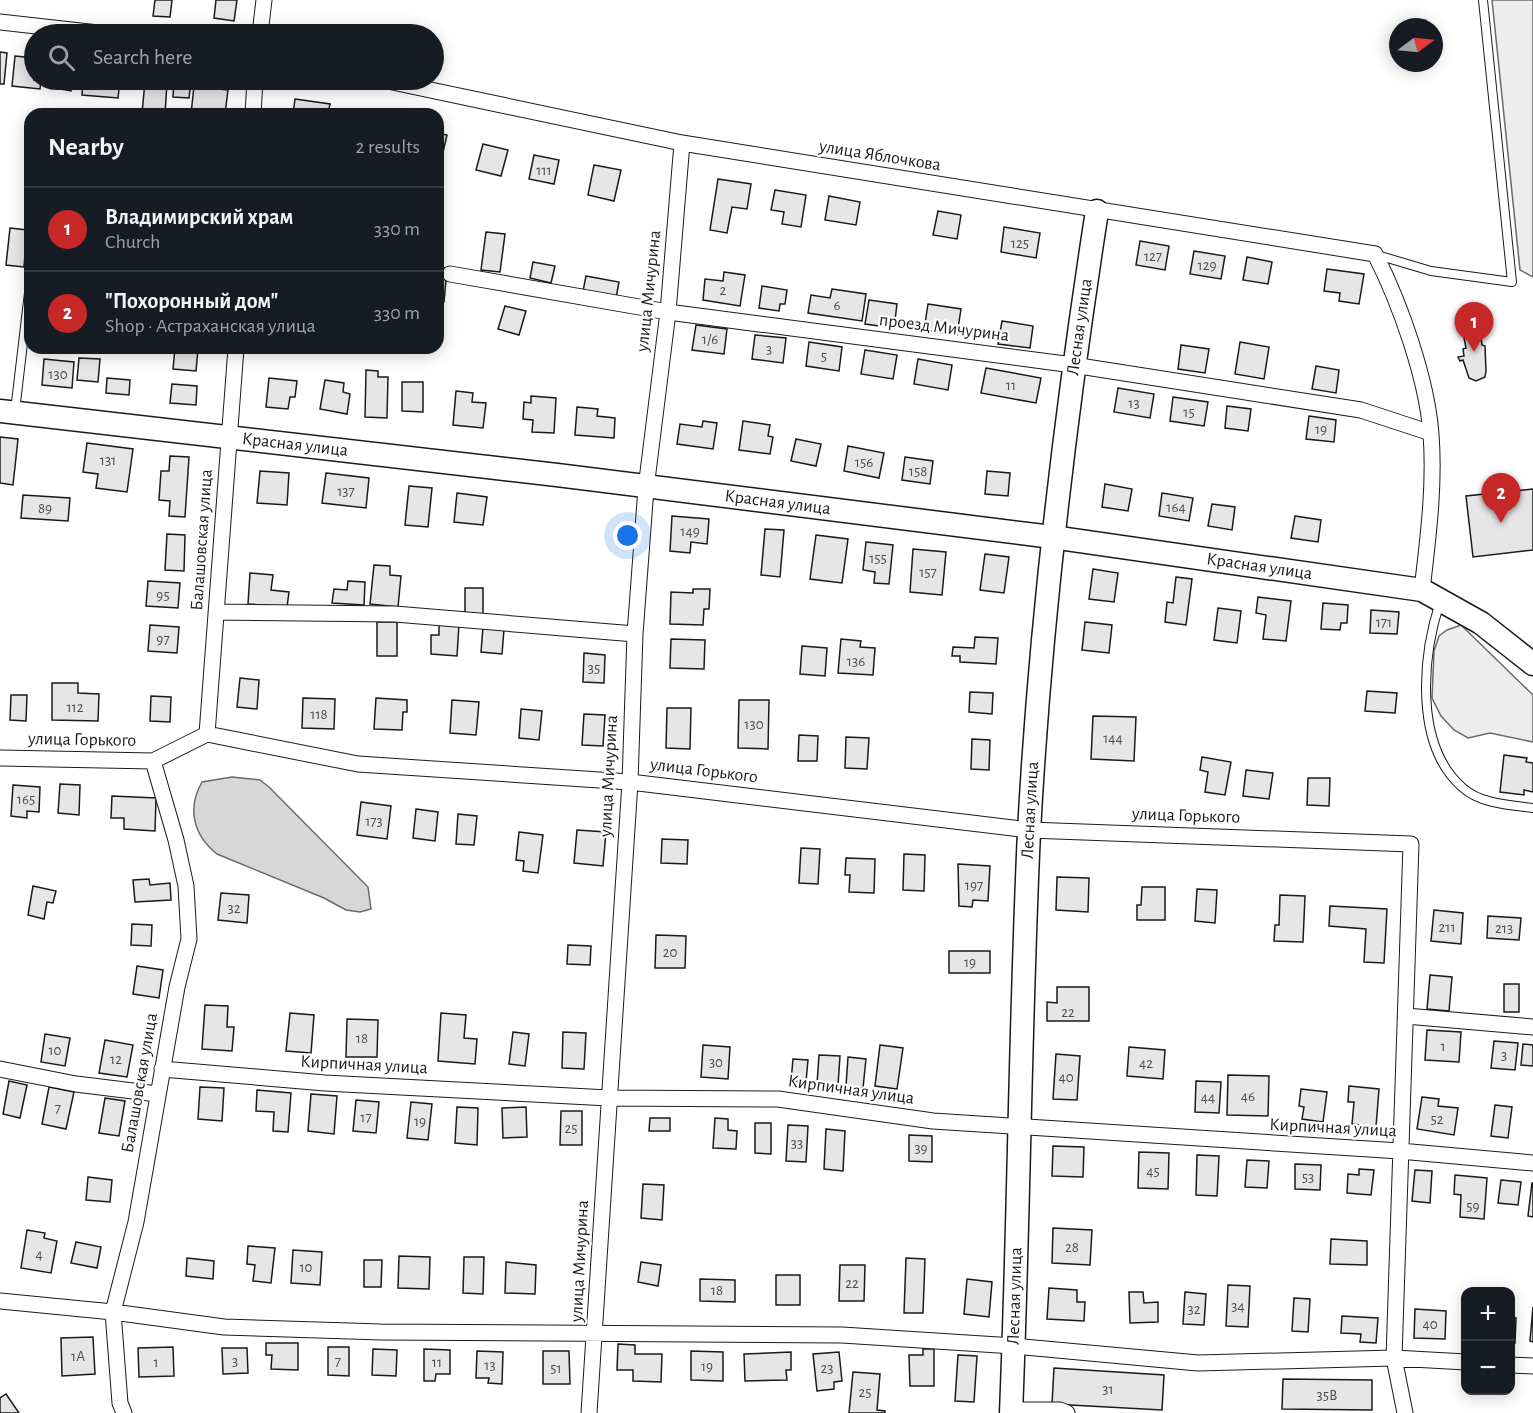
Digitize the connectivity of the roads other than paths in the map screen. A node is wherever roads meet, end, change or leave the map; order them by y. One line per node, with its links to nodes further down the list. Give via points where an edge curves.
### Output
1 (264, 0): 4 (street)
2 (1483, 0): 11 (lane, via 1512,282 1431,271)
3 (0, 22): 5 (street)
4 (261, 24)
5 (24, 25)
6 (254, 90): 8 (street)
7 (430, 90): 9 (street, улица Яблочкова)
8 (253, 108)
9 (682, 143): 10 (street, улица Яблочкова); 13 (street, улица Мичурина)
10 (1097, 212): 11 (street, улица Яблочкова); 16 (main road, Лесная улица)
11 (1375, 254): 18 (street, via 1393,289 1424,390)
12 (450, 274): 13 (street, проезд Мичурина)
13 (668, 312): 16 (street, проезд Мичурина); 20 (street, улица Мичурина)
14 (24, 319): 17 (lane)
15 (236, 354): 19 (street, Балашовская улица)
16 (1073, 365): 18 (street, проезд Мичурина, via 1361,410); 21 (main road, Лесная улица)
17 (8, 412): 19 (main road, Красная улица)
18 (1431, 433): 22 (street)
19 (229, 436): 20 (main road, Красная улица); 23 (street, Балашовская улица)
20 (646, 488): 21 (main road, Красная улица); 24 (street, улица Мичурина)
21 (1052, 537): 22 (main road, Красная улица); 31 (main road, Лесная улица)
22 (1432, 595): 25 (main road, Красная улица, via 1481,623); 30 (lane, via 1427,723 1440,762 1464,789 1495,803)
23 (216, 612): 24 (street, via 395,614); 26 (street, Балашовская улица)
24 (635, 634): 29 (street, улица Мичурина)
25 (1533, 664)
26 (207, 734): 28 (street, улица Горького); 29 (street, улица Горького, via 358,764)
27 (0, 758): 28 (street, улица Горького)
28 (153, 761): 35 (street, Балашовская улица, via 186,886 189,939)
29 (630, 782): 31 (street, улица Горького); 37 (street, улица Мичурина)
30 (1533, 808)
31 (1029, 830): 32 (street, улица Горького, via 1411,843); 38 (main road, Лесная улица)
32 (1406, 1016): 33 (street); 39 (street)
33 (1533, 1027)
34 (0, 1070): 36 (street)
35 (162, 1070): 36 (street, Балашовская улица); 37 (street, Кирпичная улица)
36 (157, 1094): 42 (street, Балашовская улица, via 136,1222)
37 (609, 1098): 38 (street, Кирпичная улица, via 778,1099 933,1121); 43 (street, улица Мичурина)
38 (1020, 1127): 39 (street, Кирпичная улица); 44 (main road, Лесная улица)
39 (1400, 1150): 40 (street, Кирпичная улица); 45 (street)
40 (1533, 1162)
41 (0, 1301): 42 (street)
42 (112, 1312): 43 (street, via 225,1327); 50 (street, Балашовская улица)
43 (596, 1332): 44 (street, via 842,1335); 51 (street, улица Мичурина)
44 (1014, 1346): 45 (street, via 1198,1363); 49 (main road, Лесная улица)
45 (1394, 1359): 46 (street); 53 (street)
46 (1461, 1362)
47 (1515, 1365): 48 (street)
48 (1533, 1366)
49 (1011, 1412): 52 (street)
50 (124, 1413)
51 (589, 1413)
52 (1067, 1413)
53 (1405, 1413)

